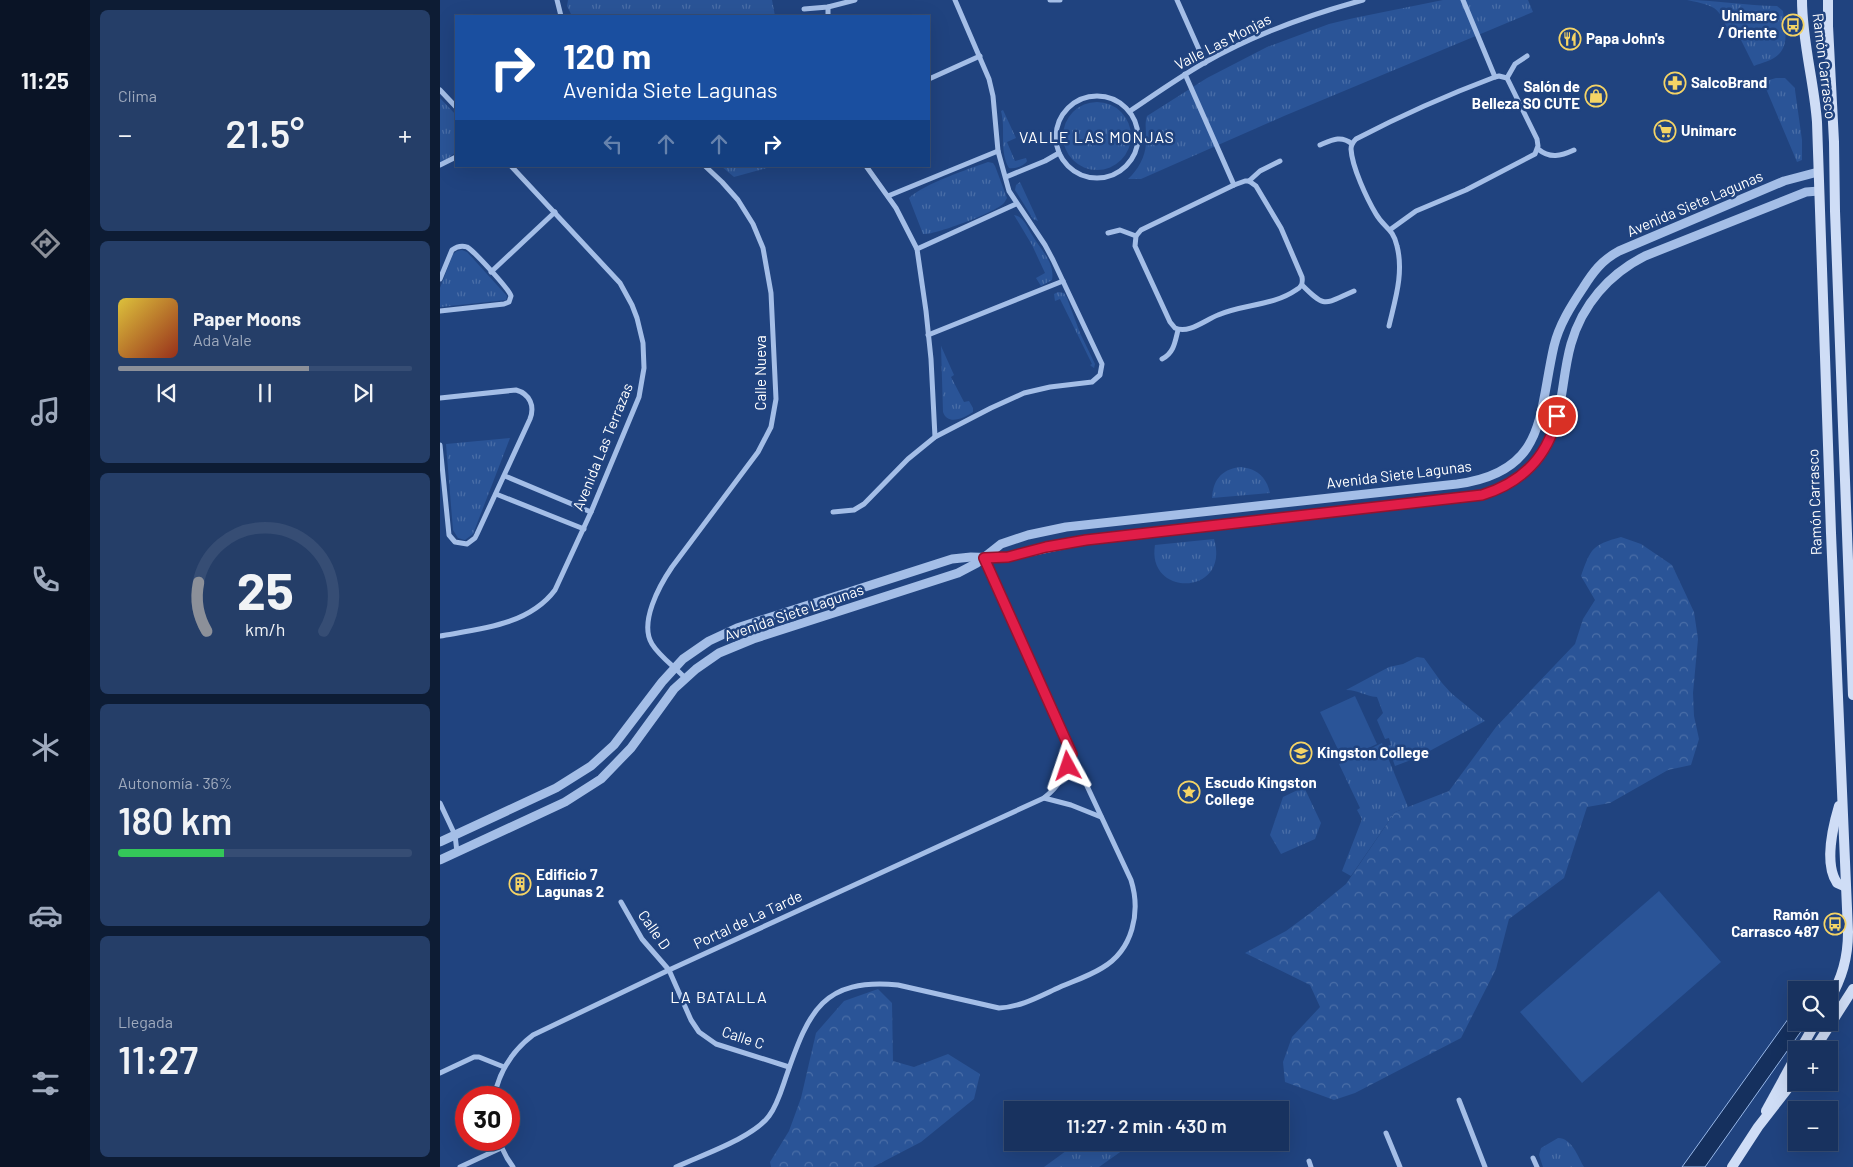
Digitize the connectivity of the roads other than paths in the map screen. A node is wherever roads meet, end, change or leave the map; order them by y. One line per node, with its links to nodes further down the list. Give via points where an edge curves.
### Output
1 (557, 0): 13 (street)
2 (855, 0): 11 (street)
3 (955, 0): 15 (street)
4 (1050, 0): 5 (street)
5 (1060, 0)
6 (1177, 0): 17 (street)
7 (1363, 0): 17 (street, Valle Las Monjas, via 1273,30)
8 (1463, 0): 19 (street)
9 (1802, 0): 37 (main road, Ramón Carrasco, via 1816,108)
10 (1828, 0): 73 (main road, Ramón Carrasco)
11 (828, 7): 12 (street); 14 (street)
12 (804, 9)
13 (561, 15)
14 (828, 15)
15 (980, 56): 21 (street); 29 (street, via 993,96)
16 (1528, 56): 20 (street, via 1515,64)
17 (1205, 62): 18 (street, Valle Las Monjas)
18 (1185, 74): 24 (street, Valle Las Monjas); 40 (street)
19 (1495, 77): 20 (street); 25 (street, via 1422,106)
20 (1507, 78): 27 (street, via 1537,139)
21 (930, 79)
22 (440, 90): 23 (street)
23 (455, 106)
24 (1130, 112): 30 (street, via 1116,100 1098,95 1072,103 1057,126); 30 (street, via 1137,126 1138,143 1132,158 1121,170 1106,177 1082,175 1068,166)
25 (1352, 144): 26 (street, via 1338,139); 45 (street, via 1356,167 1373,209)
26 (1320, 145)
27 (1538, 149): 28 (street, via 1554,156); 45 (street, via 1532,157 1416,211)
28 (1574, 150)
29 (998, 151): 38 (street); 42 (street)
30 (1059, 153): 38 (street)
31 (455, 158): 33 (street)
32 (1280, 161): 39 (street, via 1260,170)
33 (440, 165)
34 (513, 167): 44 (street, Avenida Las Terrazas)
35 (706, 167): 71 (street, Calle Nueva, via 738,200 763,248 771,293 776,399 771,427 758,452 666,576 656,597 648,631 652,644)
36 (867, 167): 42 (street)
37 (1818, 172): 41 (main road, Ramón Carrasco); 54 (street, Avenida Siete Lagunas, via 1784,181 1619,251 1597,266)
38 (1006, 177): 43 (street)
39 (1249, 181): 40 (street); 52 (street, via 1256,186 1281,228 1302,277)
40 (1234, 185): 47 (street, via 1142,230)
41 (1819, 191): 56 (street, Avenida Siete Lagunas, via 1806,192 1627,265 1612,276); 76 (main road, Ramón Carrasco)
42 (888, 196): 48 (street, via 904,220)
43 (1016, 204): 48 (street); 51 (street, via 1045,245)
44 (555, 212): 49 (street); 66 (street, Avenida Las Terrazas, via 620,283 635,311 642,343 644,368 639,398)
45 (1391, 229): 57 (street, via 1400,272)
46 (1108, 233): 47 (street, via 1120,230)
47 (1136, 236): 58 (street, via 1135,246 1170,322)
48 (917, 249): 59 (street)
49 (491, 272): 50 (street, via 466,247 459,246 452,250); 55 (street, via 511,294 507,304)
50 (440, 279)
51 (1063, 281): 59 (street); 62 (street, via 1102,364 1100,375 1092,382 1050,387 1011,398)
52 (1302, 285): 53 (street, via 1322,302); 58 (street, via 1285,296 1220,314)
53 (1354, 291)
54 (1577, 297): 56 (street); 69 (street, Avenida Siete Lagunas, via 1558,333 1536,434 1514,462 1492,476 1457,484 1066,527 1012,540 993,549)
55 (440, 311)
56 (1581, 317): 69 (street, Avenida Siete Lagunas, via 1571,344 1550,439 1539,459 1523,475 1493,492 1086,540 1008,557)
57 (1389, 326)
58 (1178, 330): 60 (street, via 1173,349)
59 (928, 334): 62 (street)
60 (1162, 359)
61 (440, 398): 64 (street, via 510,390 521,391 529,398 532,414)
62 (935, 437): 67 (street, via 908,459 864,504 854,510)
63 (440, 444): 65 (street, via 448,530 452,539 463,544 472,542)
64 (504, 476): 65 (street); 66 (street)
65 (496, 494): 68 (street)
66 (591, 512): 68 (street, Avenida Las Terrazas)
67 (833, 512)
68 (584, 529): 70 (street, Avenida Las Terrazas, via 555,590 542,604 511,620)
69 (984, 558): 71 (street, Avenida Siete Lagunas, via 947,560 737,628 709,641); 72 (street, Avenida Siete Lagunas, via 958,573 736,645); 74 (street)
70 (440, 636)
71 (675, 667): 72 (street); 75 (street, Avenida Siete Lagunas, via 606,754 580,774)
72 (685, 678): 79 (street, Avenida Siete Lagunas, via 616,765 589,788)
73 (1853, 695)
74 (1072, 754): 77 (street, Portal de La Tarde, via 1064,776); 80 (street)
75 (544, 794): 79 (street); 81 (street, Avenida Siete Lagunas)
76 (1842, 795): 85 (main road, Ramón Carrasco); 86 (main road, via 1831,859 1834,879)
77 (1044, 798): 80 (street, via 1071,804); 88 (street, Portal de La Tarde)
78 (440, 803): 81 (street)
79 (552, 809): 83 (street, Avenida Siete Lagunas)
80 (1101, 817): 93 (street, via 1128,871 1136,899 1131,932 1120,952 1108,964 1008,1008 898,985 853,985 835,993 814,1011)
81 (455, 835): 82 (street, Avenida Siete Lagunas); 83 (street)
82 (440, 842)
83 (457, 853): 84 (street, Avenida Siete Lagunas)
84 (440, 860)
85 (1849, 867): 86 (main road, Ramón Carrasco)
86 (1849, 887): 89 (main road, Ramón Carrasco, via 1847,957)
87 (621, 902): 88 (street, Calle D, via 642,939)
88 (670, 970): 92 (street, Portal de La Tarde, via 533,1035); 93 (street, Calle C, via 691,1020 704,1036 716,1044)
89 (1838, 982)
90 (1853, 989): 91 (main road)
91 (1820, 1041)
92 (504, 1067): 95 (street, via 474,1057); 96 (street, Portal de La Tarde)
93 (789, 1067): 107 (street, via 775,1107 762,1124)
94 (1788, 1071): 99 (main road)
95 (440, 1073)
96 (497, 1086)
97 (1788, 1089): 99 (main road)
98 (1459, 1100): 110 (street)
99 (1758, 1128): 112 (main road)
100 (1386, 1133): 109 (street)
101 (495, 1151): 105 (street)
102 (503, 1151): 106 (street)
103 (1533, 1158): 111 (street)
104 (1308, 1161): 108 (street)
105 (460, 1167)
106 (514, 1167)
107 (676, 1167)
108 (1311, 1167)
109 (1400, 1167)
110 (1485, 1167)
111 (1537, 1167)
112 (1732, 1167)

